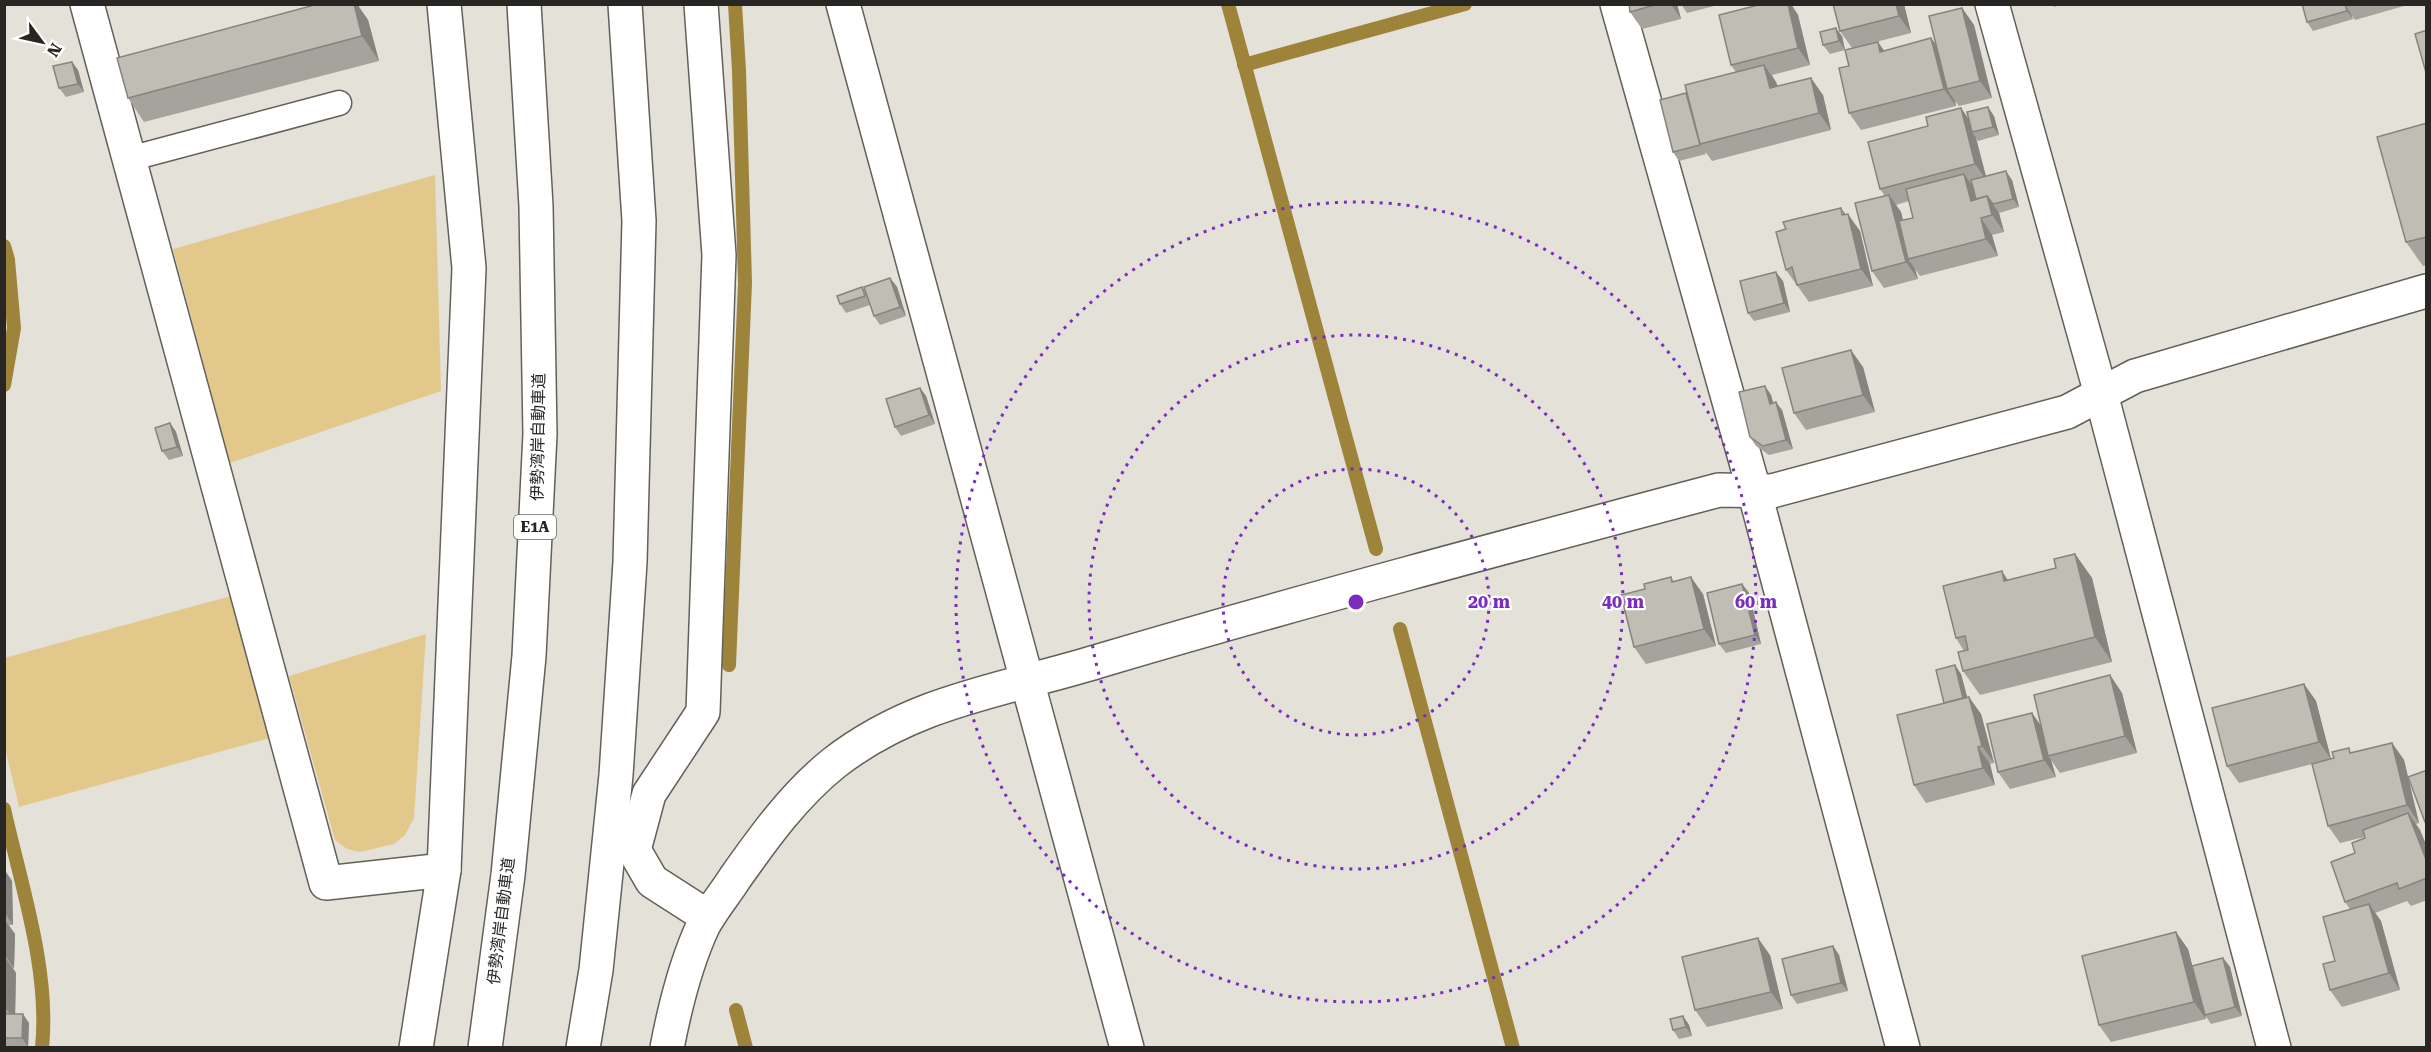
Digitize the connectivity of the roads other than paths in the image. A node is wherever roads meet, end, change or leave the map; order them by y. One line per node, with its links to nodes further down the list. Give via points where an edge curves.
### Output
1 (87, 4): 10 (main road)
2 (444, 4): 15 (main road, via 470,268)
3 (524, 4): 18 (main road, 伊勢湾岸自動車道 / E1A, via 536,206 540,434 529,656 508,876)
4 (625, 4): 19 (main road, via 639,221 630,562 616,775 596,970)
5 (701, 4): 16 (main road, via 719,255 704,712 649,794 634,850 652,881)
6 (843, 4): 14 (main road)
7 (1617, 4): 13 (main road)
8 (1992, 4): 12 (main road)
9 (339, 103): 10 (lane)
10 (129, 159): 15 (main road, via 326,883)
11 (2427, 291): 12 (main road, via 2135,376)
12 (2101, 394): 13 (main road, via 2067,412 1772,491); 23 (main road)
13 (1754, 490): 14 (main road, via 1719,490 1272,609); 22 (main road)
14 (1028, 679): 16 (main road, via 948,702 886,728 834,763 771,827); 21 (main road)
15 (444, 870): 17 (main road)
16 (708, 917): 20 (main road, via 677,994)
17 (416, 1047)
18 (485, 1047)
19 (583, 1047)
20 (667, 1047)
21 (1127, 1047)
22 (1903, 1047)
23 (2274, 1047)

